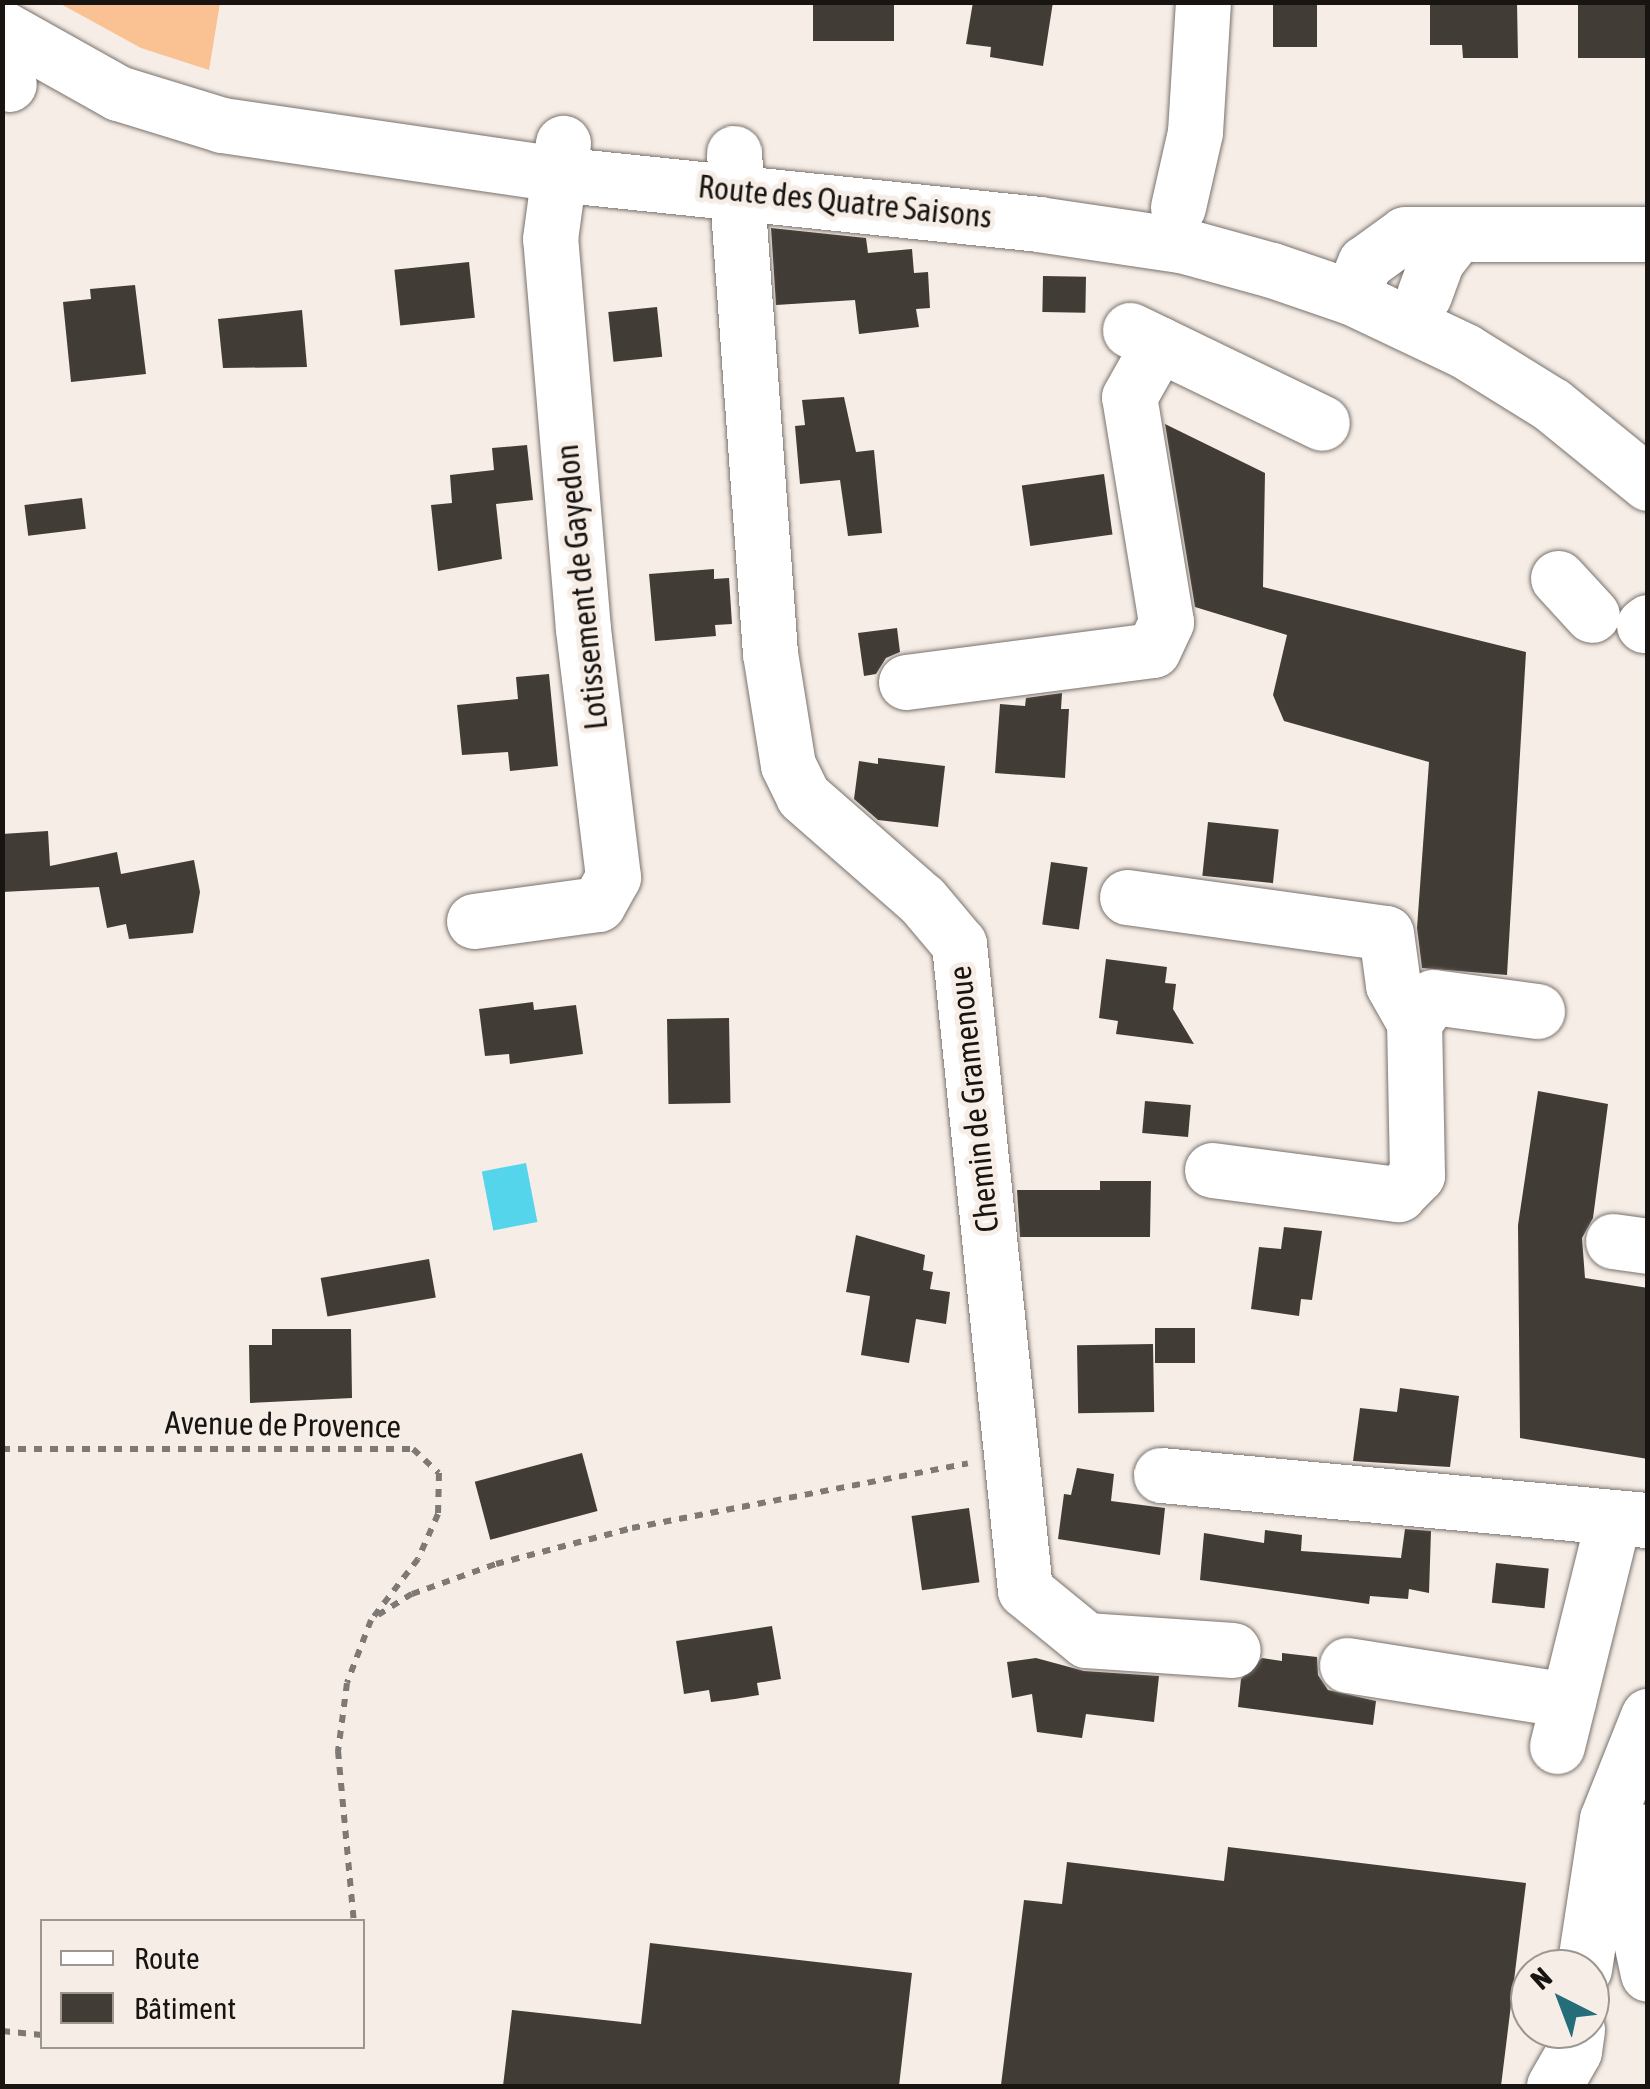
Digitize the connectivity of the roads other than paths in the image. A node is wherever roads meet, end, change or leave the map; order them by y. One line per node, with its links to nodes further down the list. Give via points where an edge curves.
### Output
1 (30, 2): 4 (main road, Route des Quatre Saisons, via 121,58 174,77)
2 (1203, 2): 6 (main road, via 1195,132)
3 (2, 28): 4 (main road, Route des Quatre Saisons, via 118,92 168,111)
4 (559, 158): 5 (main road, Route des Quatre Saisons); 16 (main road, Lotissement de Gayedon, via 550,239 583,629 614,877 598,904)
5 (734, 171): 6 (main road, Route des Quatre Saisons); 9 (main road, Route des Quatre Saisons); 22 (main road, Chemin de Gramenoue, via 770,653 788,765 803,796 922,900 960,944 1025,1590 1086,1640)
6 (1178, 207): 9 (main road, Route des Quatre Saisons)
7 (1456, 234): 8 (main road); 9 (main road, via 1405,234); 10 (main road)
8 (1648, 234)
9 (1358, 280): 10 (main road, Route des Quatre Saisons); 13 (main road, Route des Quatre Saisons, via 1552,404)
10 (1424, 295): 12 (main road, Route des Quatre Saisons, via 1566,376)
11 (1322, 423): 14 (main road, via 1145,337 1129,397 1166,622 1152,650)
12 (1648, 437)
13 (1648, 483)
14 (906, 682)
15 (1127, 897): 18 (main road, via 1386,932 1393,984)
16 (474, 921)
17 (1537, 1011): 18 (main road, via 1433,997)
18 (1414, 1022): 19 (main road, via 1417,1175 1398,1194)
19 (1212, 1170)
20 (1161, 1474): 21 (main road)
21 (1630, 1520): 23 (main road, via 1562,1723)
22 (1233, 1650)
23 (1347, 1665)
24 (1648, 1716): 25 (main road)
25 (1632, 1810): 26 (main road, via 1600,1851); 27 (main road, via 1627,1877)
26 (1587, 1949)
27 (1648, 1974)
28 (1574, 2049): 29 (main road)
29 (1554, 2086)

